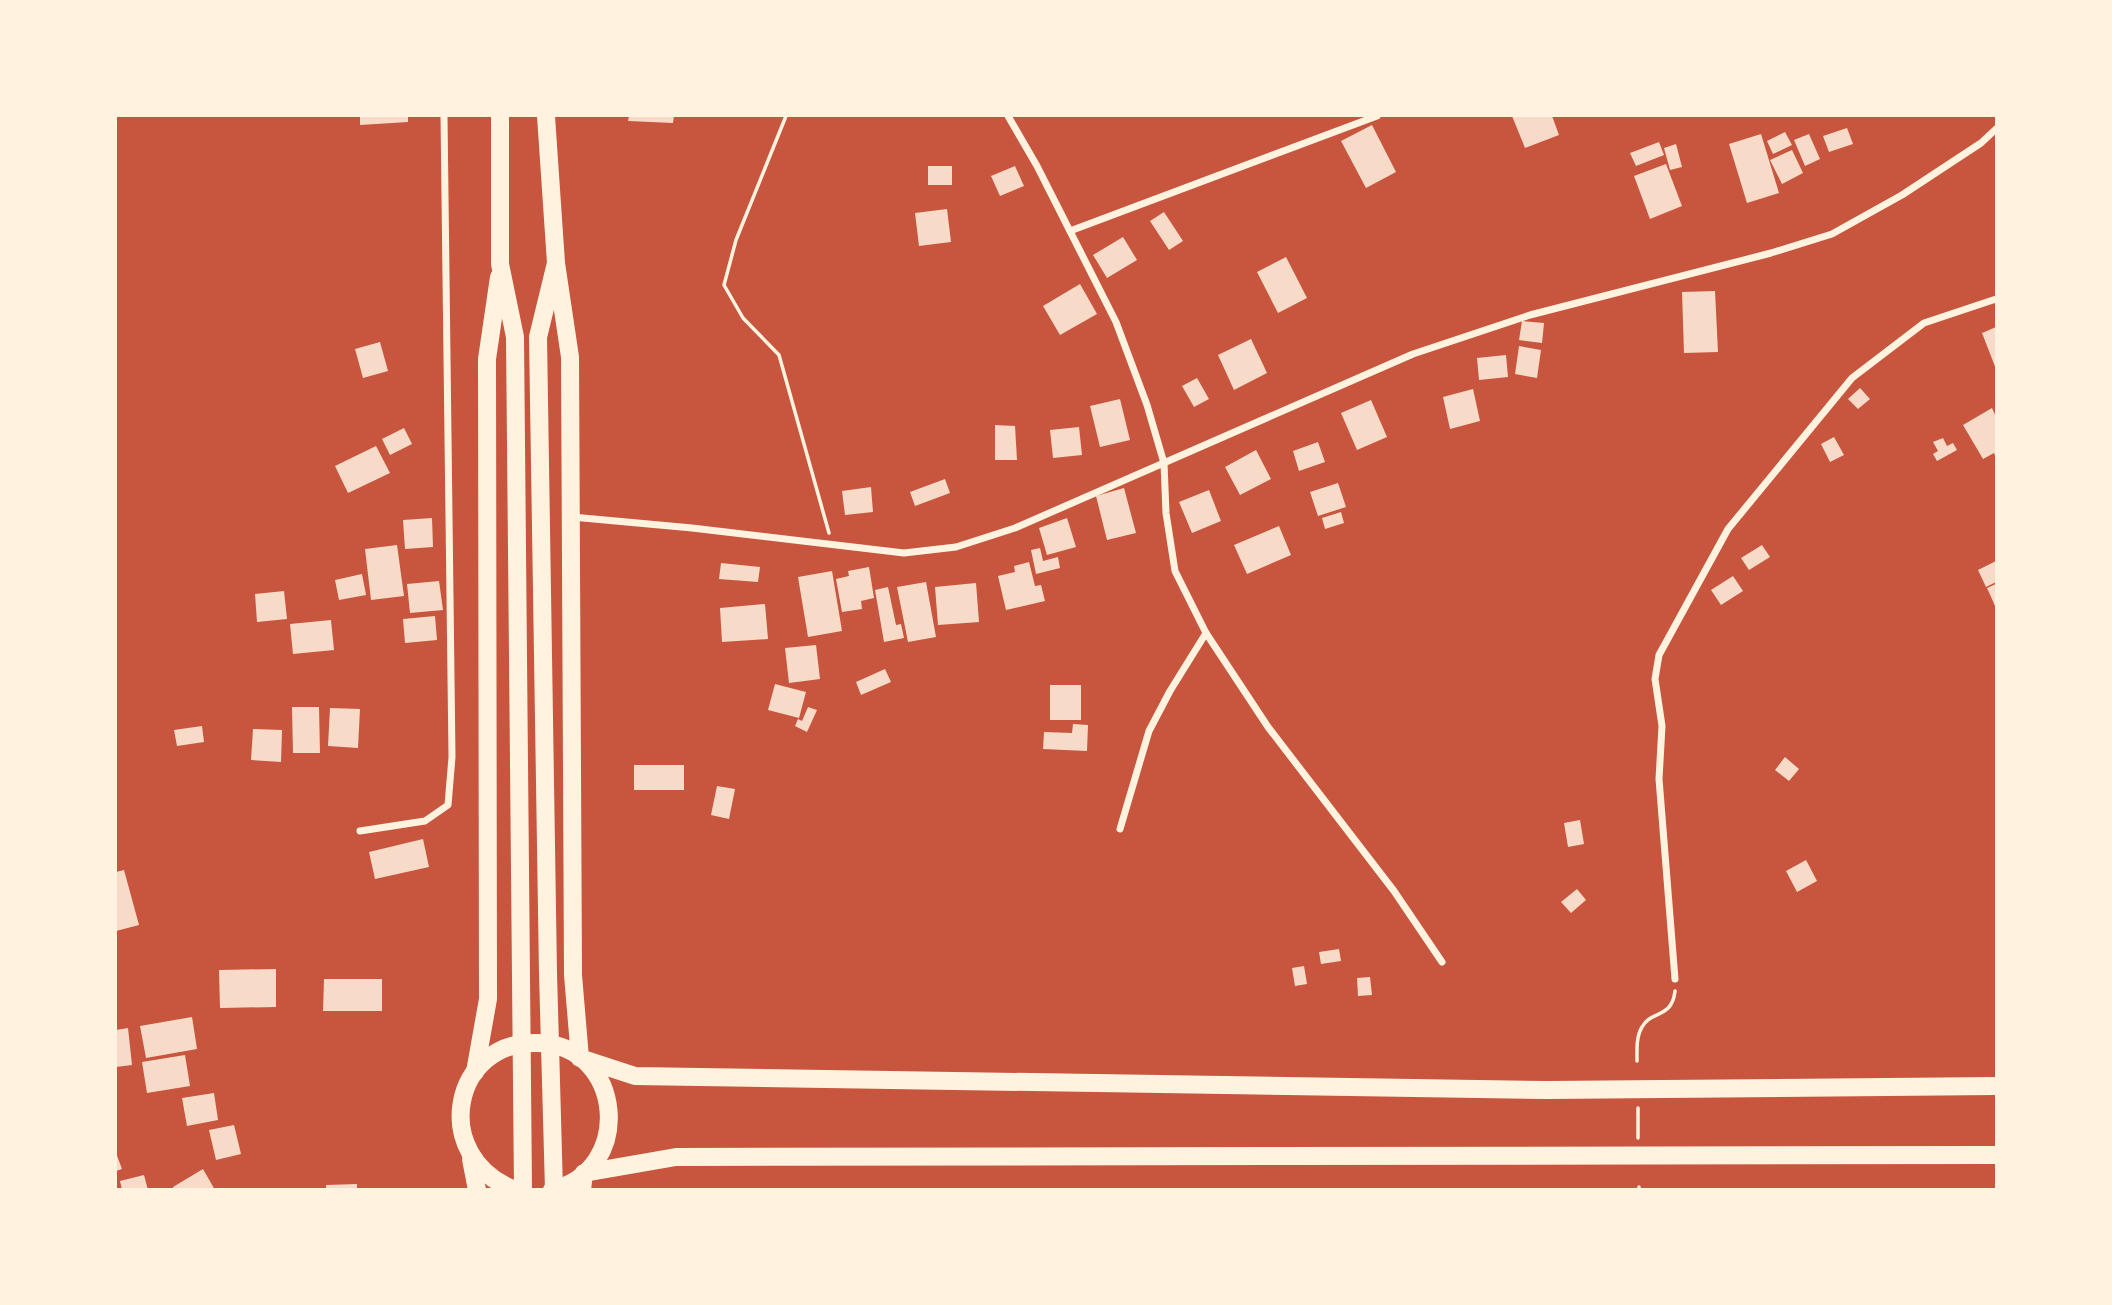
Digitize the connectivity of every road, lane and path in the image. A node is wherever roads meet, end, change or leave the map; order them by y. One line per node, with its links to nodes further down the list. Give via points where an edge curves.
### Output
1 (444, 116): 17 (street, via 452,757 447,805 425,821)
2 (500, 116): 10 (highway)
3 (546, 116): 9 (highway)
4 (786, 116): 14 (path, via 736,240 724,285 743,318 779,355)
5 (1008, 116): 8 (street)
6 (1377, 116): 8 (street)
7 (1997, 129): 12 (street, via 1902,195 1832,234 1530,315 1439,346)
8 (1070, 231): 12 (street, via 1116,323)
9 (556, 263): 13 (highway, via 570,357); 32 (highway, via 538,337)
10 (500, 264): 22 (highway, via 487,359 488,999); 31 (highway, via 515,337)
11 (1997, 299): 19 (street, via 1924,323 1852,378 1728,529 1659,655 1655,679 1662,726 1659,779)
12 (1164, 463): 14 (street, via 1015,527 956,547 904,553); 15 (street, via 1175,571)
13 (570, 517): 14 (street); 20 (highway, via 573,975)
14 (832, 545)
15 (1206, 633): 16 (street, via 1149,731); 18 (street, via 1268,727)
16 (1120, 829)
17 (360, 831)
18 (1442, 961)
19 (1675, 979): 21 (path, via 1671,1005 1642,1027)
20 (580, 1058): 22 (highway, via 554,1045 525,1043 497,1052); 23 (highway, via 635,1076 1547,1090); 28 (highway, via 600,1080 609,1107 607,1136)
21 (1637, 1061)
22 (475, 1072): 27 (highway, via 460,1112 463,1141)
23 (1997, 1086)
24 (1638, 1108): 25 (path)
25 (1638, 1140)
26 (1997, 1155): 28 (highway, via 676,1157)
27 (471, 1156): 29 (highway); 30 (highway, via 489,1177)
28 (583, 1181): 32 (highway)
29 (477, 1189)
30 (515, 1189)
31 (523, 1189)
32 (553, 1189)

